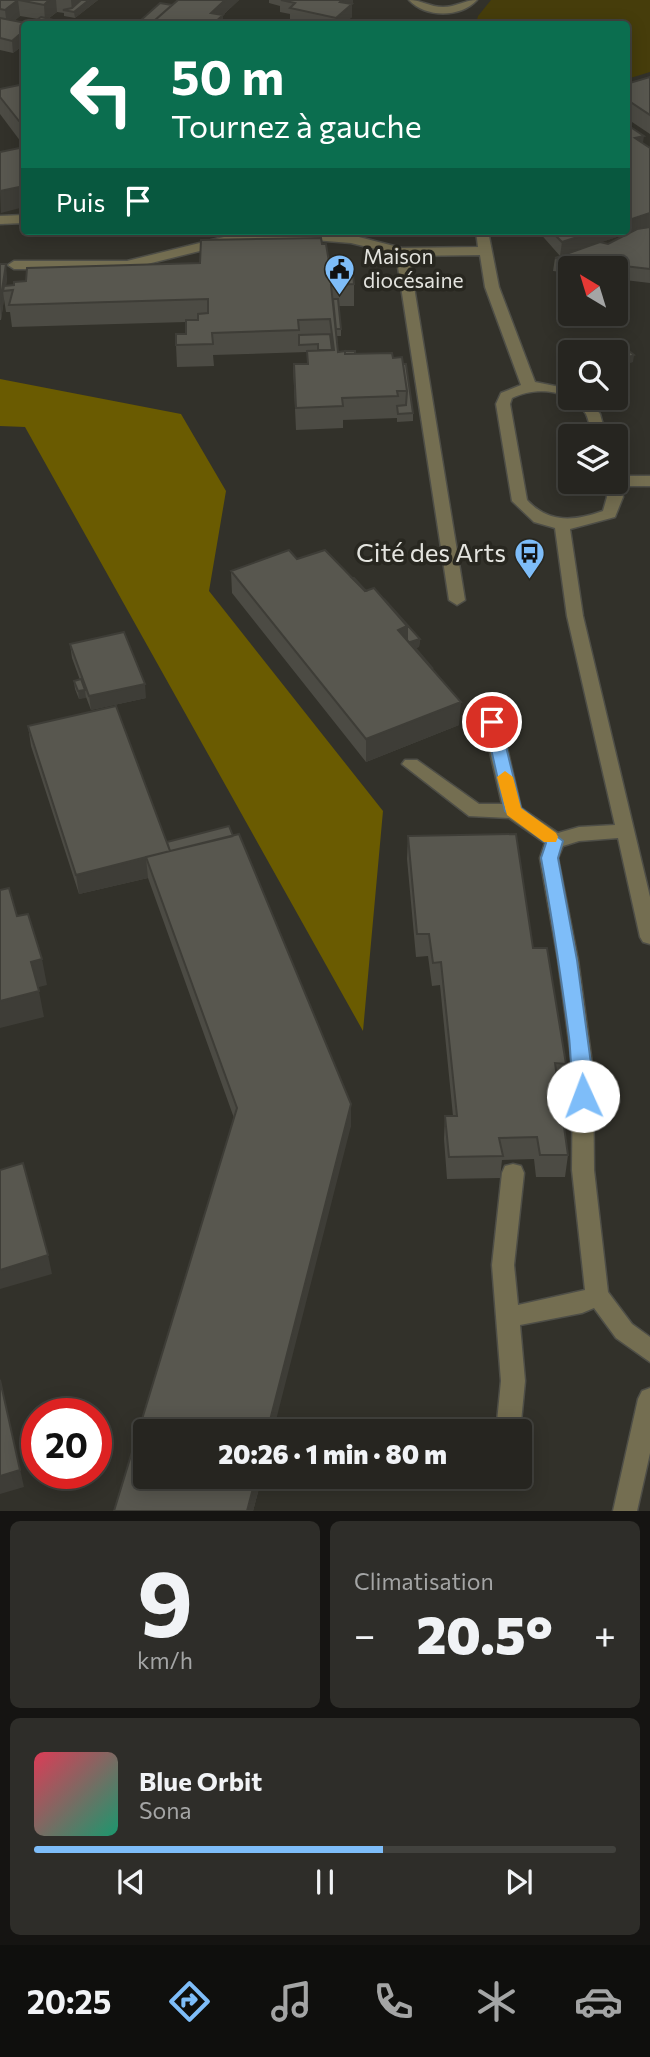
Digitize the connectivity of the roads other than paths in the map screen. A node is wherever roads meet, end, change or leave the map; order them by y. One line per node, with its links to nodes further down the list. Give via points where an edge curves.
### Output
1 (414, 0): 2 (street, via 439,15)
2 (472, 0)
3 (21, 219): 4 (street)
4 (0, 220)
5 (483, 235): 6 (street)
6 (486, 251): 7 (street); 9 (street, via 492,288)
7 (402, 252): 8 (street, via 351,239 302,235 232,239 127,265); 15 (street)
8 (14, 265)
9 (529, 386): 10 (street); 14 (street, via 506,396 503,404 520,501 540,520)
10 (558, 390)
11 (628, 481): 12 (street)
12 (650, 481)
13 (615, 494): 14 (street, via 610,514)
14 (562, 526): 19 (street, via 575,616)
15 (457, 600)
16 (492, 722): 18 (street)
17 (411, 764): 18 (street, via 475,811)
18 (513, 811): 20 (street)
19 (626, 831): 20 (street, via 579,834); 21 (street)
20 (555, 841): 23 (street, via 549,858 583,1071 583,1170)
21 (650, 937)
22 (513, 1173): 24 (street, via 503,1265)
23 (597, 1295): 24 (street, via 582,1303); 25 (street, via 624,1331)
24 (509, 1317): 27 (street, via 513,1381)
25 (650, 1351)
26 (650, 1399): 28 (street)
27 (509, 1419)
28 (625, 1511)

